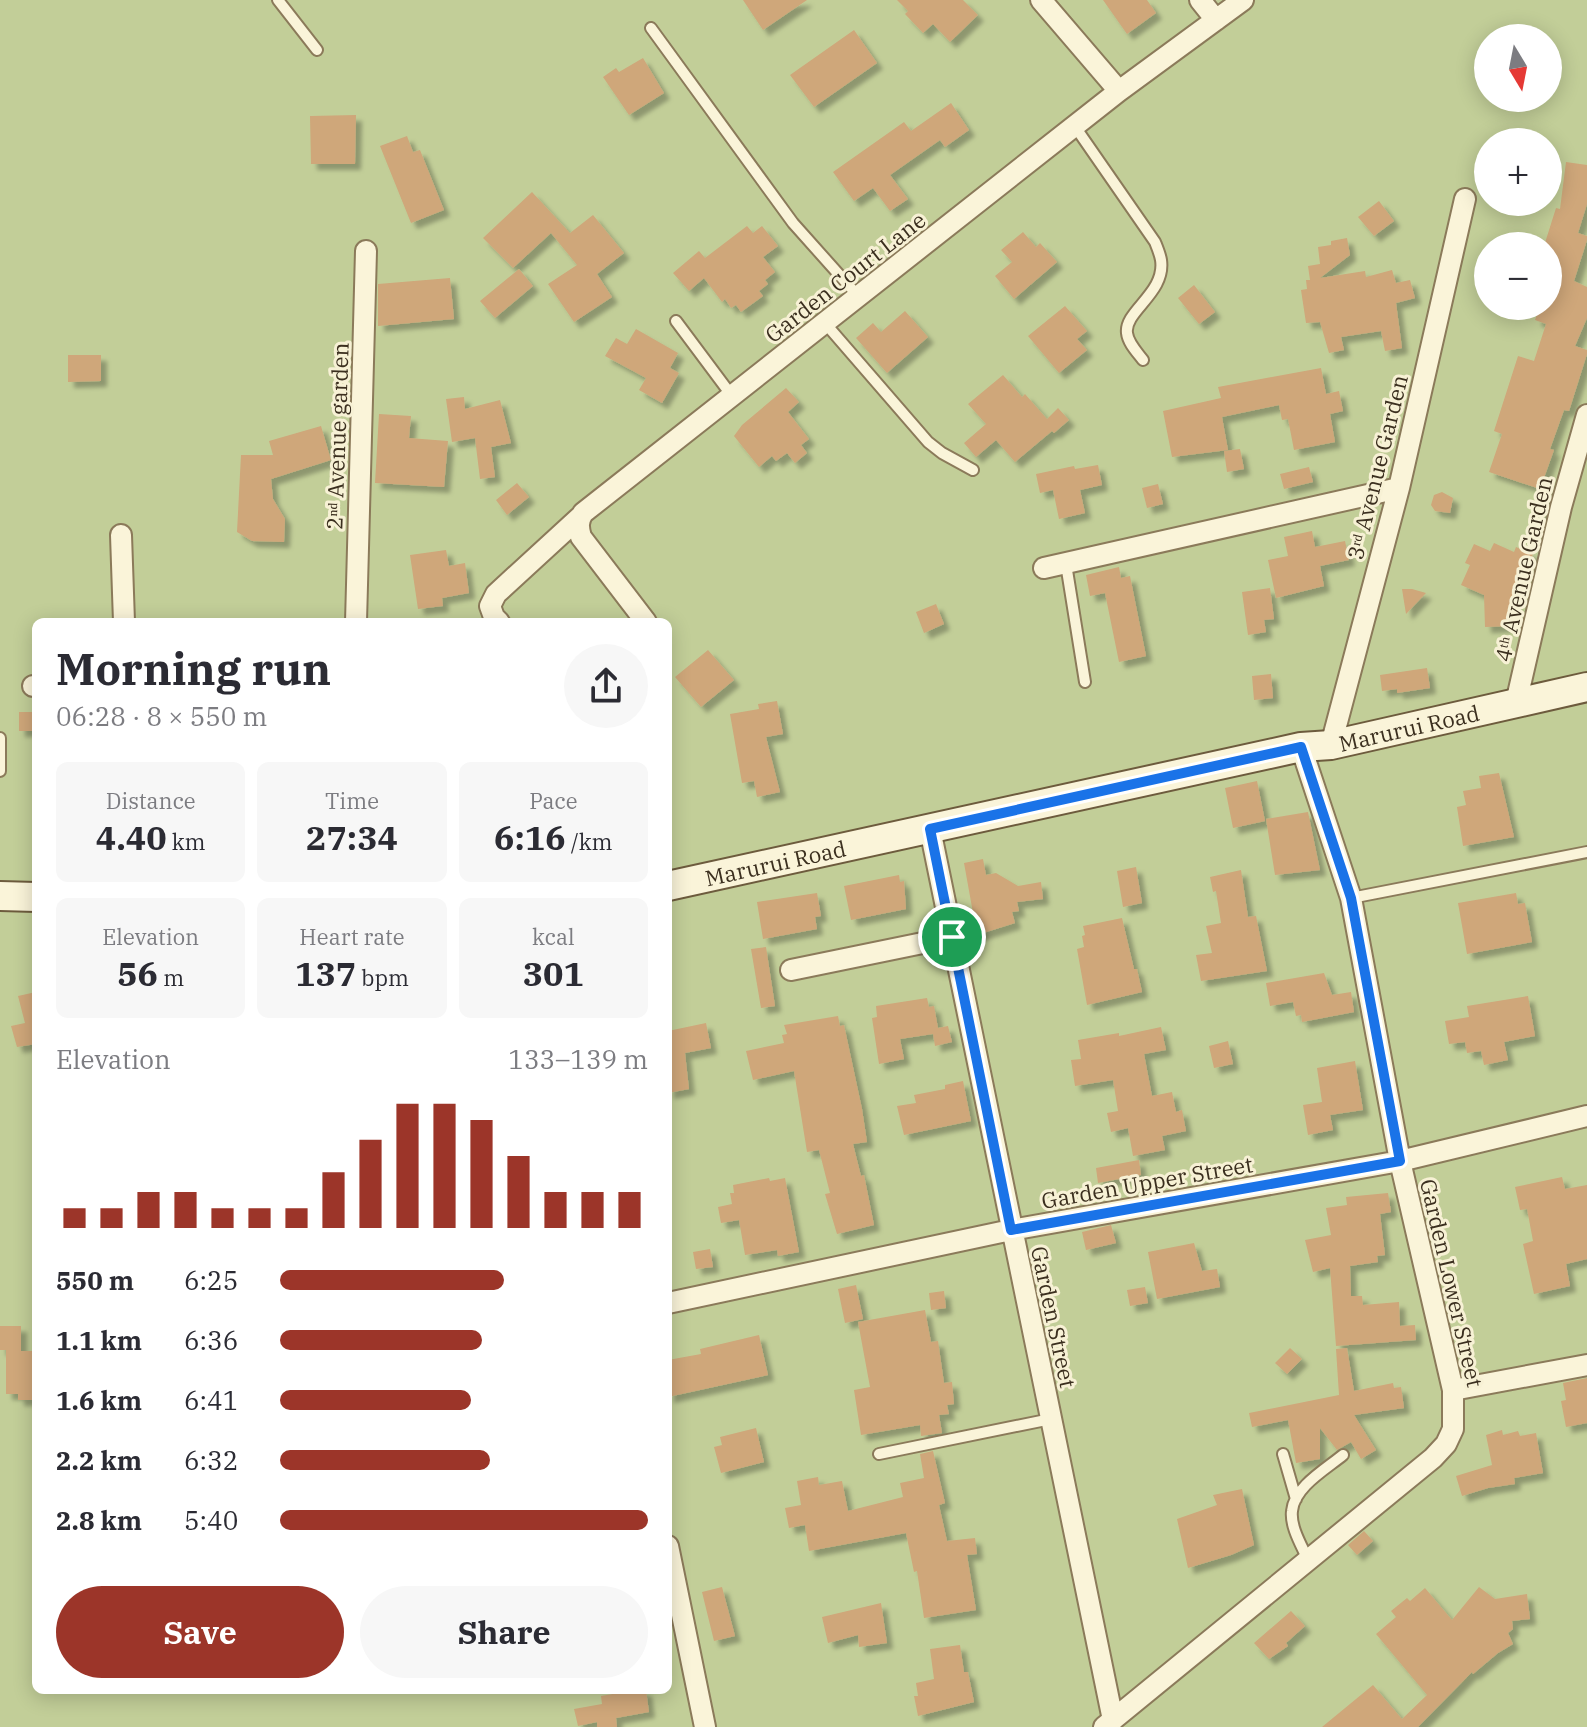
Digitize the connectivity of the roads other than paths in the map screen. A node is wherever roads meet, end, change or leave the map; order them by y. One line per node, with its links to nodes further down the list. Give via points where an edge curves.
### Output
1 (278, 0): 7 (lane)
2 (1041, 0): 8 (street)
3 (1200, 0): 5 (street)
4 (1243, 0): 5 (street, Garden Court Lane)
5 (1216, 20): 8 (street, Garden Court Lane)
6 (651, 28): 12 (lane, via 793,223)
7 (317, 50)
8 (1119, 91): 9 (street, Garden Court Lane)
9 (1076, 128): 12 (street, Garden Court Lane); 15 (lane, via 1155,242 1162,262 1150,297 1127,324 1129,341)
10 (1465, 199): 20 (street, 3ʳᵈ Avenue Garden)
11 (366, 251): 26 (street, 2ⁿᵈ Avenue garden)
12 (859, 297): 14 (street, Garden Court Lane)
13 (676, 321): 16 (lane)
14 (825, 323): 16 (street, Garden Court Lane); 19 (lane, via 928,442)
15 (1143, 360)
16 (732, 396): 21 (street, Garden Court Lane)
17 (1587, 415): 18 (street, 4ᵗʰ Avenue Garden)
18 (1581, 456): 31 (street, 4ᵗʰ Avenue Garden, via 1561,507)
19 (973, 470)
20 (1399, 488): 23 (street); 33 (street, 3ʳᵈ Avenue Garden)
21 (581, 516): 27 (street, Garden Court Lane, via 496,594 490,606); 28 (street, via 581,537)
22 (121, 535): 25 (street)
23 (1066, 564): 24 (street); 29 (lane)
24 (1044, 568)
25 (124, 618)
26 (356, 618)
27 (495, 618)
28 (643, 618)
29 (1085, 682)
30 (1587, 687): 31 (street, Marurui Road)
31 (1516, 703): 33 (street, Marurui Road)
32 (0, 738): 35 (lane)
33 (1331, 745): 34 (street, Marurui Road)
34 (1301, 747): 36 (street, Marurui Road); 41 (street, Garden Lower Street)
35 (0, 771)
36 (930, 829): 38 (street, Marurui Road); 42 (street, Garden Street)
37 (1587, 852): 41 (lane)
38 (672, 885)
39 (0, 896): 40 (street)
40 (32, 897)
41 (1351, 898): 45 (street, Garden Lower Street)
42 (952, 937): 43 (street); 46 (street, Garden Street)
43 (791, 970)
44 (1587, 1116): 45 (street, Garden Upper Street)
45 (1400, 1161): 46 (street, Garden Upper Street); 49 (street, Garden Lower Street)
46 (1011, 1230): 47 (street, Garden Upper Street); 50 (street, Garden Street)
47 (672, 1302)
48 (1587, 1365): 49 (street)
49 (1453, 1390): 55 (street, Garden Lower Street, via 1453,1429 1446,1444)
50 (1051, 1419): 51 (lane); 57 (street, Garden Street)
51 (879, 1454)
52 (1283, 1454): 54 (lane)
53 (1343, 1455): 54 (lane)
54 (1296, 1499): 55 (lane, via 1292,1512)
55 (1308, 1560): 57 (street, Garden Lower Street)
56 (672, 1566): 58 (street)
57 (1108, 1724)
58 (705, 1727)

